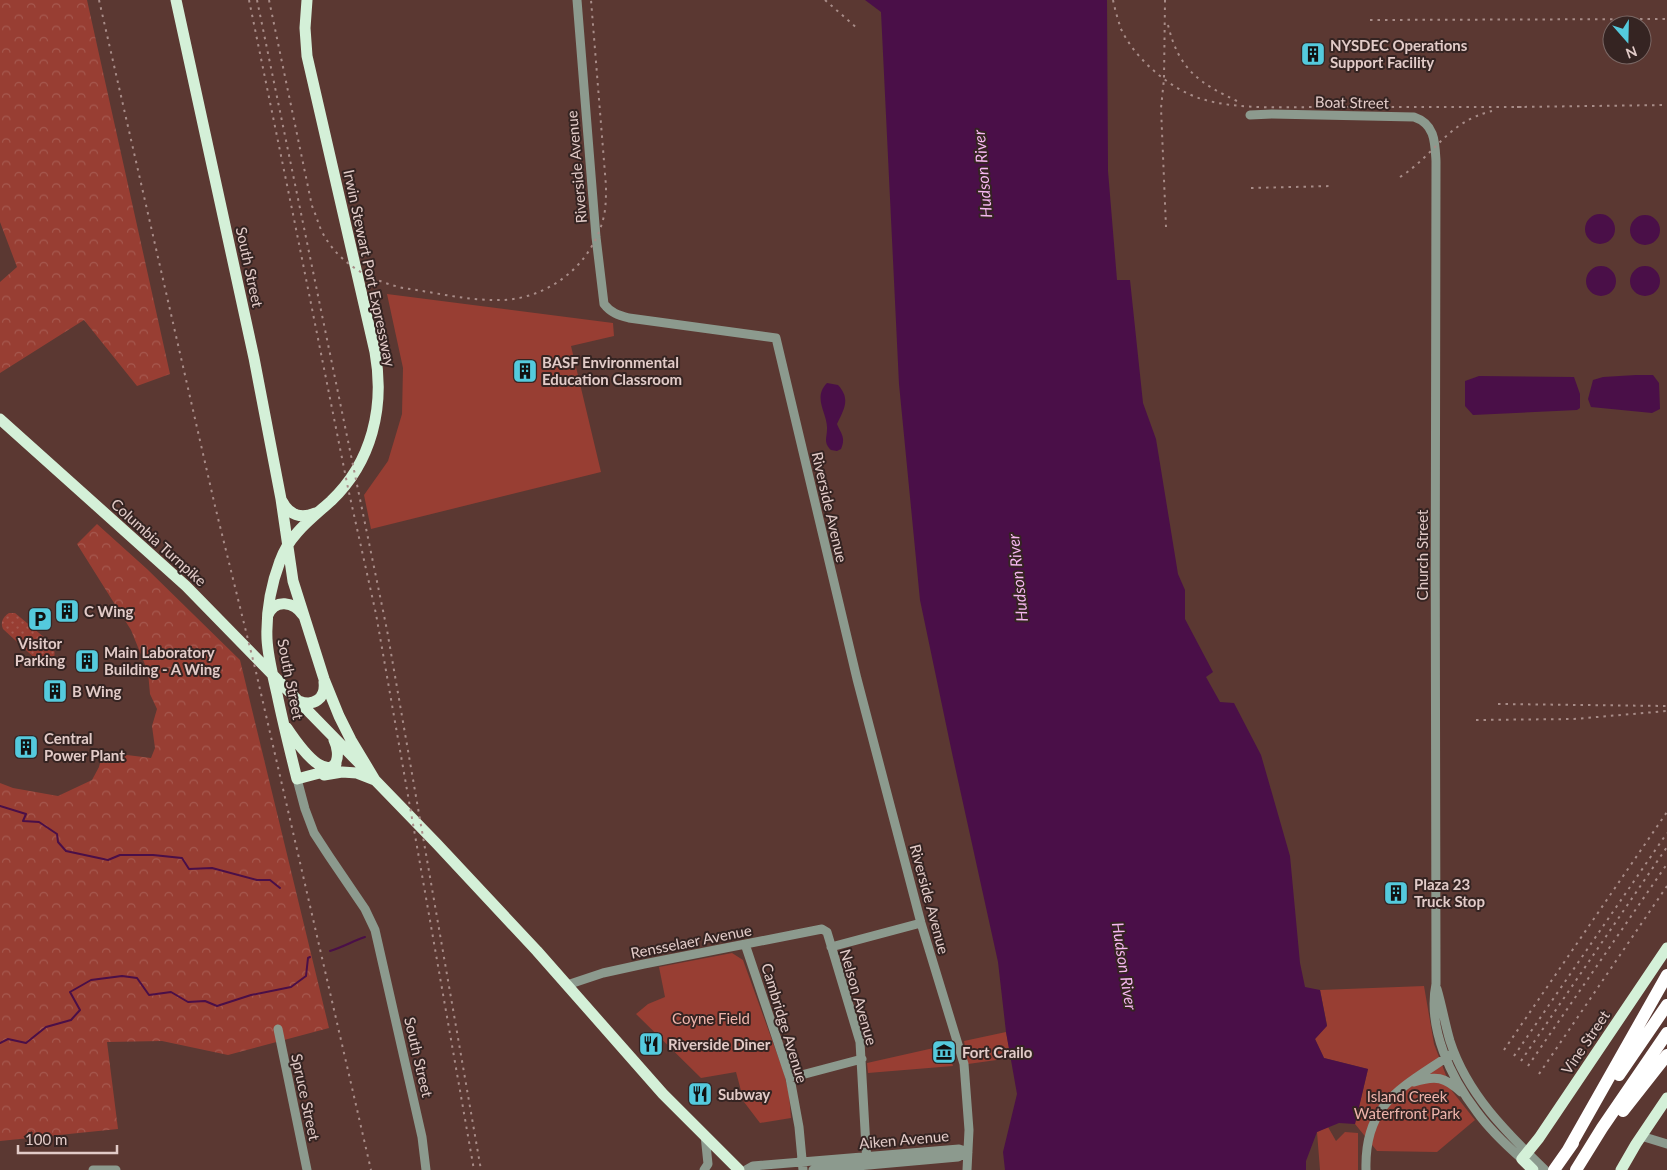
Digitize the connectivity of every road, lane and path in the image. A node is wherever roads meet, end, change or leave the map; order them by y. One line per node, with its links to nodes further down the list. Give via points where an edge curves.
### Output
1 (176, 0): 7 (main road, South Street, via 254,358)
2 (307, 0): 8 (main road, Irwin Stewart Port Expressway, via 307,56 378,374 378,405 367,449 338,493)
3 (577, 0): 20 (street, Riverside Avenue, via 604,304 616,315 629,318 776,338 848,642)
4 (1252, 115): 5 (street, Boat Street, via 1414,118)
5 (1429, 127): 26 (street, Church Street, via 1434,138 1436,162)
6 (0, 419): 13 (main road, Columbia Turnpike, via 159,561)
7 (281, 499): 8 (main road, via 296,515 306,516); 9 (main road, South Street)
8 (320, 510): 9 (main road, Irwin Stewart Port Expressway)
9 (287, 545): 10 (main road, South Street, via 277,568); 11 (main road, via 290,571)
10 (268, 616): 11 (main road, via 273,608 284,604 294,605); 14 (main road, South Street, via 269,656)
11 (304, 616): 12 (main road)
12 (324, 679): 13 (main road, via 324,692 319,700 310,704); 19 (main road, via 345,728)
13 (295, 697): 15 (main road, Columbia Turnpike)
14 (283, 720): 16 (main road, via 314,760 328,767); 18 (main road, South Street)
15 (331, 734): 16 (main road, via 338,749); 19 (main road, Columbia Turnpike)
16 (336, 764): 17 (main road)
17 (318, 775): 18 (main road); 19 (main road, via 358,773)
18 (297, 779): 51 (street, South Street, via 314,833 366,909 375,930 422,1137)
19 (375, 780): 27 (main road)
20 (921, 923): 23 (street); 43 (street, Riverside Avenue, via 964,1064 970,1130)
21 (822, 929): 22 (street, Rensselaer Avenue); 23 (street, Nelson Avenue, via 827,932)
22 (745, 944): 27 (street, Rensselaer Avenue, via 603,973); 35 (street, Cambridge Avenue)
23 (831, 947): 33 (street, Nelson Avenue)
24 (1667, 948): 44 (main road, Vine Street)
25 (1667, 975): 42 (highway)
26 (1436, 984): 31 (street, Church Street); 34 (street, Church Street, via 1435,1018)
27 (567, 985): 39 (main road, via 658,1088)
28 (1667, 1005): 42 (highway)
29 (278, 1030): 50 (street, Spruce Street)
30 (1667, 1033): 61 (highway)
31 (1455, 1052): 34 (street); 44 (street, Church Street, via 1482,1102)
32 (1667, 1055): 62 (highway)
33 (862, 1058): 35 (street); 45 (street, Nelson Avenue)
34 (1446, 1058): 36 (street); 37 (street, Church Street)
35 (790, 1078): 47 (street, Cambridge Avenue)
36 (1405, 1085): 37 (street, via 1425,1079 1443,1079); 57 (street, via 1389,1099 1374,1121 1368,1141)
37 (1466, 1095): 44 (street, Church Street, via 1489,1127)
38 (1667, 1098): 40 (main road)
39 (705, 1135): 52 (street, via 708,1164); 53 (main road)
40 (1638, 1140): 41 (street); 63 (main road); 64 (main road)
41 (1667, 1144)
42 (1568, 1150): 60 (highway)
43 (968, 1152): 46 (street, Aiken Avenue, via 959,1149); 56 (street, Riverside Avenue)
44 (1525, 1156): 58 (main road); 59 (street)
45 (867, 1161): 46 (street, Aiken Avenue); 47 (street, Aiken Avenue); 55 (street, Aiken Avenue)
46 (916, 1161)
47 (802, 1166): 54 (street, Aiken Avenue, via 753,1166)
48 (93, 1170): 49 (street)
49 (116, 1170)
50 (307, 1170)
51 (426, 1170)
52 (704, 1170)
53 (739, 1170)
54 (746, 1170)
55 (813, 1170)
56 (967, 1170)
57 (1366, 1170)
58 (1533, 1170)
59 (1546, 1170)
60 (1554, 1170)
61 (1576, 1170)
62 (1581, 1170)
63 (1615, 1170)
64 (1621, 1170)

